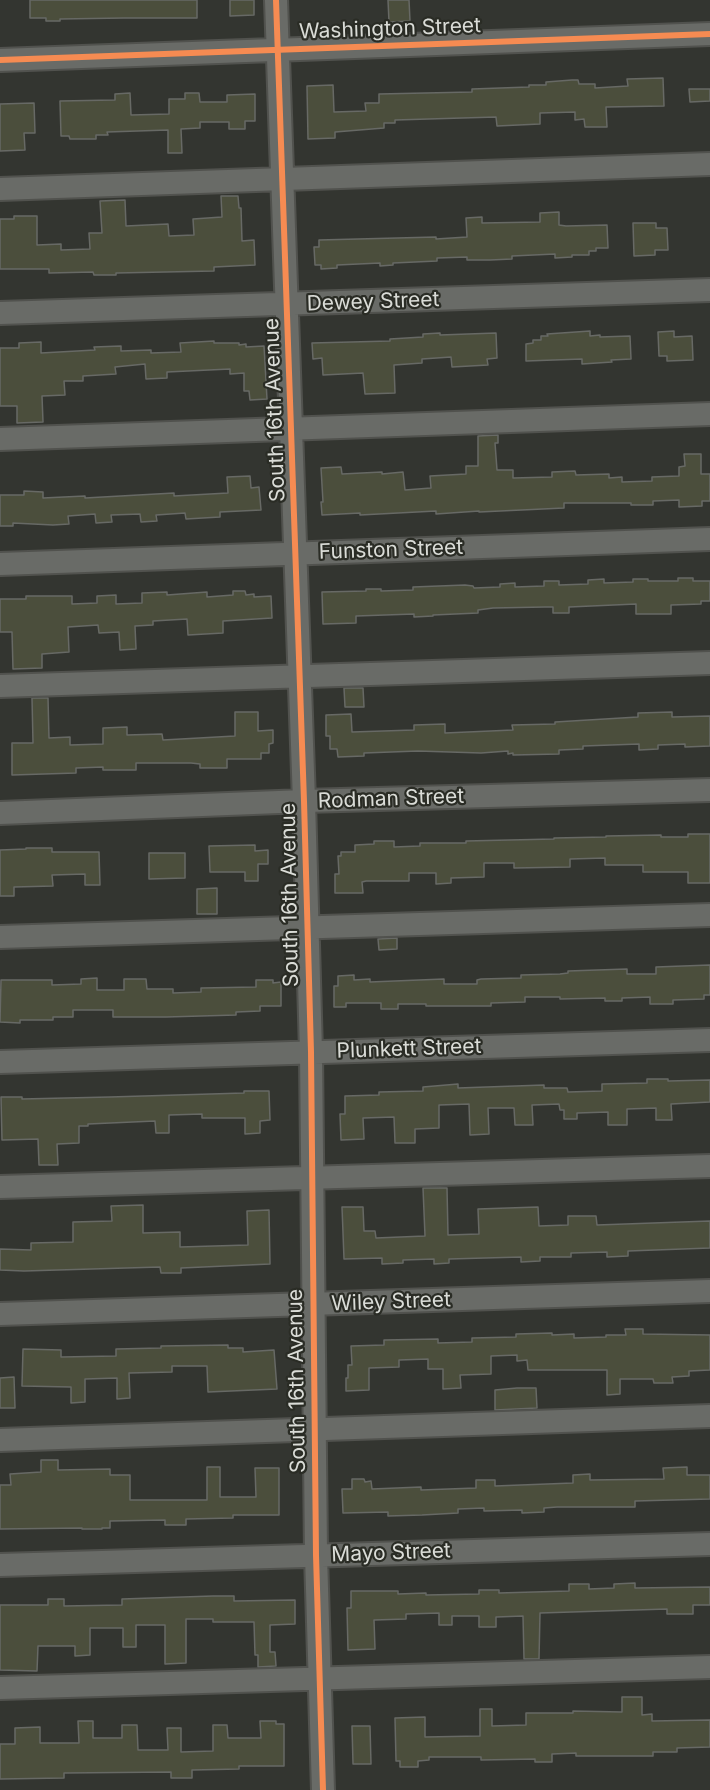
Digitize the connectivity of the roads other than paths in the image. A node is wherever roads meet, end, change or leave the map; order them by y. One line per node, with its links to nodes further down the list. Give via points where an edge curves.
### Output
1 (276, 0): 3 (street, South 16th Avenue)
2 (710, 34): 3 (street, Washington Street)
3 (277, 49): 4 (street, Washington Street); 6 (street, South 16th Avenue)
4 (0, 60)
5 (710, 164): 6 (street)
6 (282, 178): 7 (street); 9 (street, South 16th Avenue)
7 (0, 189)
8 (710, 290): 9 (street, Dewey Street)
9 (288, 305): 10 (street, Dewey Street); 12 (street, South 16th Avenue)
10 (0, 313)
11 (710, 414): 12 (street)
12 (292, 429): 13 (street); 15 (street, South 16th Avenue)
13 (0, 439)
14 (710, 539): 15 (street, Funston Street)
15 (296, 553): 16 (street, Funston Street); 18 (street, South 16th Avenue)
16 (0, 564)
17 (710, 663): 18 (street)
18 (300, 677): 19 (street); 21 (street, South 16th Avenue)
19 (0, 686)
20 (710, 790): 21 (street, Rodman Street)
21 (304, 801): 22 (street, Rodman Street); 24 (street, South 16th Avenue)
22 (0, 813)
23 (710, 915): 24 (street)
24 (307, 927): 25 (street); 27 (street, South 16th Avenue)
25 (0, 937)
26 (710, 1040): 27 (street, Plunkett Street)
27 (311, 1052): 28 (street, Plunkett Street); 30 (street, South 16th Avenue)
28 (0, 1062)
29 (710, 1166): 30 (street)
30 (311, 1177): 31 (street); 33 (street, South 16th Avenue)
31 (0, 1187)
32 (710, 1291): 33 (street, Wiley Street)
33 (312, 1305): 34 (street, Wiley Street); 36 (street, South 16th Avenue)
34 (0, 1314)
35 (710, 1416): 36 (street)
36 (315, 1429): 37 (street); 39 (street, South 16th Avenue)
37 (0, 1440)
38 (710, 1544): 39 (street, Mayo Street)
39 (316, 1556): 40 (street, Mayo Street); 42 (street, South 16th Avenue)
40 (0, 1565)
41 (710, 1667): 42 (street)
42 (320, 1678): 43 (street); 44 (street, South 16th Avenue)
43 (0, 1688)
44 (323, 1790)

